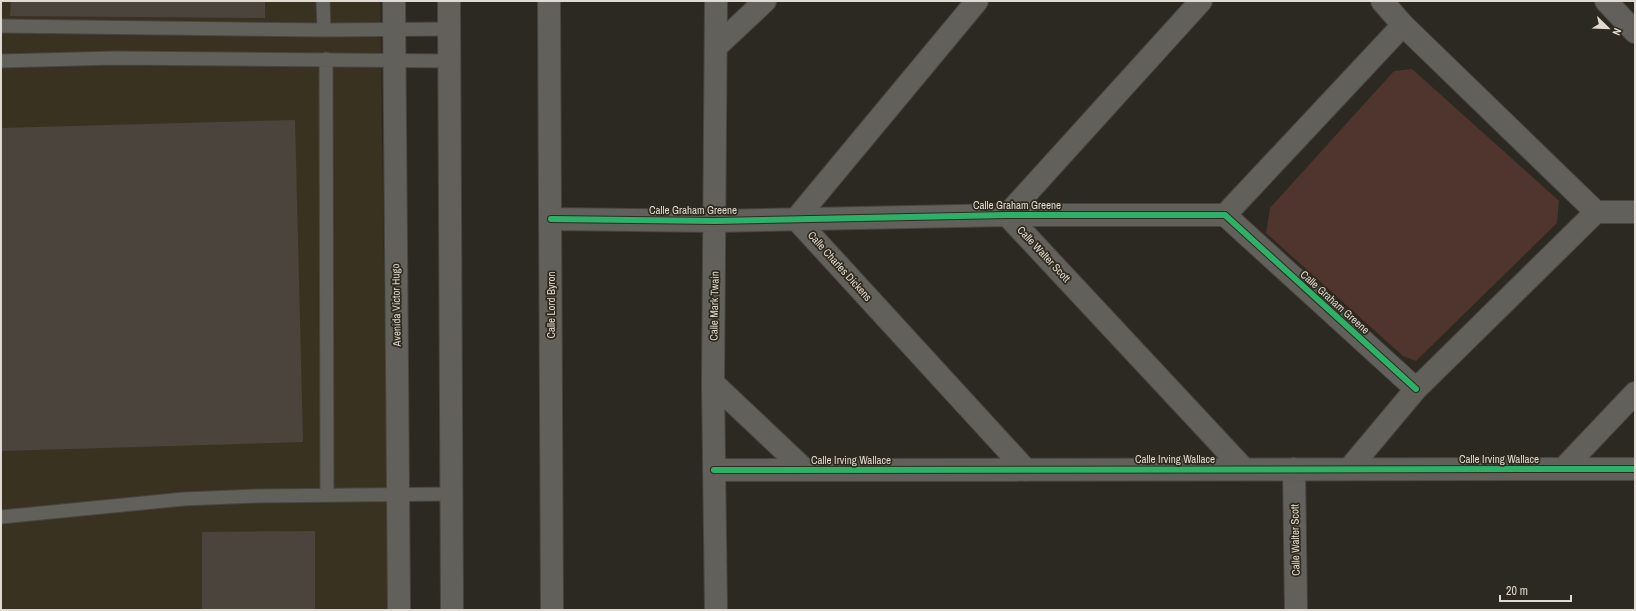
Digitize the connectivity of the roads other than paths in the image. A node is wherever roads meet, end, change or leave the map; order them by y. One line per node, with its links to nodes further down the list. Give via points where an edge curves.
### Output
1 (323, 1): 15 (lane)
2 (394, 1): 13 (street, Avenida Víctor Hugo)
3 (449, 1): 14 (street)
4 (549, 1): 26 (street, Calle Lord Byron)
5 (716, 1): 17 (street, Calle Mark Twain)
6 (765, 1): 17 (street)
7 (977, 1): 27 (street)
8 (1202, 1): 24 (street)
9 (1382, 1): 11 (street)
10 (1606, 1): 16 (street)
11 (1403, 25): 22 (street); 25 (street)
12 (1, 26): 15 (lane)
13 (394, 29): 14 (lane); 15 (lane); 19 (street, Avenida Víctor Hugo)
14 (449, 29): 21 (street)
15 (324, 30)
16 (1635, 32)
17 (716, 47): 28 (street, Calle Mark Twain)
18 (326, 59): 19 (lane); 20 (lane, via 115,58); 42 (lane)
19 (394, 60): 21 (lane); 40 (street, Avenida Víctor Hugo)
20 (1, 61)
21 (448, 61): 41 (street)
22 (1596, 212): 23 (street); 30 (street)
23 (1635, 212)
24 (1007, 214): 25 (street, Calle Graham Greene); 27 (street, Calle Graham Greene); 32 (street, Calle Walter Scott)
25 (1225, 215): 30 (street, Calle Graham Greene)
26 (551, 219): 28 (street, Calle Graham Greene); 46 (street, Calle Lord Byron)
27 (796, 219): 28 (street, Calle Graham Greene); 39 (street, Calle Charles Dickens)
28 (715, 221): 29 (street, Calle Mark Twain)
29 (713, 383): 37 (street, Calle Mark Twain); 38 (street)
30 (1416, 389): 34 (street)
31 (1635, 393): 35 (street)
32 (1244, 469): 33 (street, Calle Irving Wallace); 39 (street, Calle Irving Wallace)
33 (1294, 469): 34 (street, Calle Irving Wallace); 48 (street, Calle Walter Scott)
34 (1349, 469): 35 (street, Calle Irving Wallace)
35 (1563, 469): 36 (street, Calle Irving Wallace)
36 (1635, 469)
37 (714, 470): 38 (street, Calle Irving Wallace); 47 (street, Calle Mark Twain)
38 (805, 470): 39 (street, Calle Irving Wallace)
39 (1026, 470)
40 (398, 494): 41 (lane); 42 (lane); 44 (street, Avenida Víctor Hugo)
41 (451, 494): 45 (street)
42 (326, 495): 43 (lane, via 184,499)
43 (1, 517)
44 (399, 610)
45 (452, 610)
46 (552, 610)
47 (716, 610)
48 (1296, 610)

